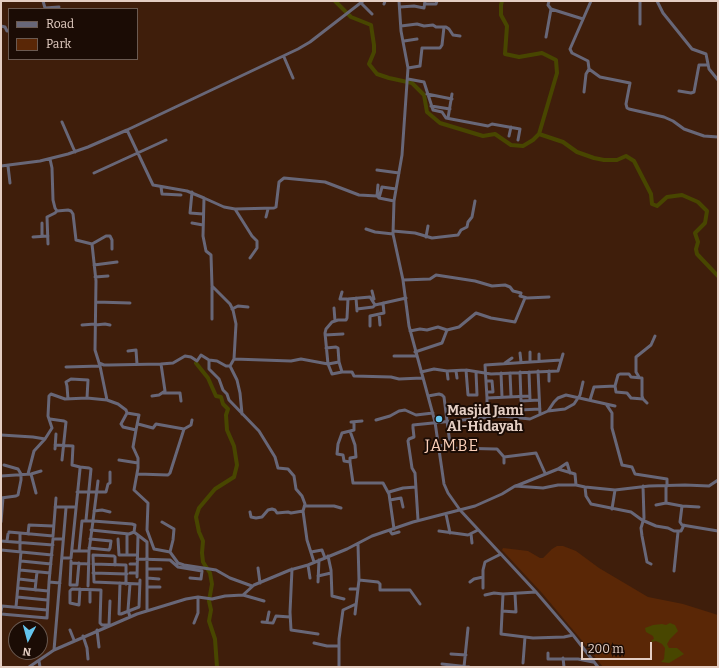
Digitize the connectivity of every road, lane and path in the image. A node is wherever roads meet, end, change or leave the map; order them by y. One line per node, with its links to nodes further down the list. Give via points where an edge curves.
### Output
1 (43, 1): 10 (street, via 44,8)
2 (399, 1): 11 (street)
3 (437, 1): 9 (street, via 436,4)
4 (549, 1): 12 (street)
5 (591, 1): 14 (street)
6 (640, 1): 15 (street)
7 (657, 1): 23 (street, via 663,13 692,49 706,54)
8 (362, 2): 13 (street); 22 (street, via 310,42)
9 (425, 3): 11 (street, via 424,8)
10 (59, 7)
11 (400, 7): 16 (street)
12 (551, 9): 14 (street); 19 (street)
13 (372, 14)
14 (583, 19): 25 (street, via 570,51 588,61)
15 (640, 24)
16 (401, 26): 17 (street, via 420,24); 21 (street)
17 (444, 27): 18 (street, via 449,29 452,35); 24 (street, via 440,48 422,48 420,66)
18 (460, 36)
19 (546, 37)
20 (417, 39): 21 (street)
21 (404, 41): 24 (street)
22 (284, 57): 26 (street); 39 (street)
23 (707, 65): 28 (street); 29 (street, via 699,65 694,92)
24 (408, 68): 27 (street)
25 (589, 69): 30 (street); 41 (street, via 600,76 630,83 627,108 664,117 684,129 704,136)
26 (293, 78)
27 (408, 80): 31 (street, via 424,82); 51 (street)
28 (718, 80)
29 (679, 91)
30 (584, 92)
31 (427, 94): 33 (street); 34 (street)
32 (452, 94): 33 (street)
33 (452, 98): 35 (street)
34 (431, 106): 35 (street); 36 (street, via 432,110 442,112)
35 (450, 109): 36 (street)
36 (448, 118): 38 (street, via 488,126 492,124)
37 (62, 122): 44 (street)
38 (511, 127): 40 (street); 43 (street, via 520,129)
39 (127, 130): 44 (street); 45 (street)
40 (509, 136)
41 (718, 137)
42 (166, 140): 45 (street)
43 (518, 140)
44 (75, 152): 46 (street)
45 (138, 152): 50 (street); 54 (street, via 152,184)
46 (50, 159): 48 (street); 64 (street, via 53,200)
47 (1, 166): 48 (street)
48 (8, 166): 52 (street)
49 (377, 170): 51 (street)
50 (94, 173)
51 (400, 173): 55 (street)
52 (10, 183)
53 (378, 185): 58 (street)
54 (161, 187): 56 (street); 57 (street, via 162,194)
55 (396, 190): 58 (street, via 382,187); 60 (street)
56 (192, 192): 59 (street); 65 (street, via 190,214)
57 (181, 195)
58 (378, 197): 60 (street); 63 (street, via 359,195 325,182 284,178 278,185 276,207)
59 (204, 198): 62 (street); 65 (street)
60 (394, 201): 72 (street)
61 (475, 201): 76 (street, via 467,227 458,234)
62 (235, 209): 63 (street); 80 (street, via 257,241 257,248)
63 (268, 209): 66 (street)
64 (58, 210): 74 (street, via 47,216); 78 (street, via 71,211 76,240)
65 (203, 214): 69 (street)
66 (266, 217)
67 (42, 223): 73 (street)
68 (192, 223): 69 (street)
69 (203, 225): 86 (street, via 206,250 211,254 212,260)
70 (428, 226): 76 (street)
71 (366, 228): 72 (street, via 375,232)
72 (393, 233): 76 (street, via 415,232); 85 (street)
73 (42, 236): 74 (street); 75 (street)
74 (48, 236): 77 (street)
75 (34, 237)
76 (426, 237)
77 (48, 244)
78 (92, 244): 79 (street, via 110,236); 82 (street)
79 (112, 249)
80 (250, 258)
81 (117, 262): 82 (street)
82 (94, 265): 84 (street)
83 (108, 276): 84 (street)
84 (95, 277): 94 (street)
85 (403, 280): 91 (street); 92 (street, via 430,278 436,275 492,286 505,285 521,293 520,296)
86 (212, 286): 100 (street); 102 (street)
87 (372, 291): 97 (street)
88 (342, 292): 93 (street, via 340,299)
89 (549, 297): 92 (street)
90 (356, 298): 93 (street); 97 (street, via 370,297); 97 (street, via 357,310)
91 (406, 298): 95 (street); 110 (street)
92 (525, 298): 109 (street, via 515,322 476,313 459,327)
93 (347, 299): 103 (street, via 346,320)
94 (96, 302): 96 (street); 105 (street)
95 (383, 303): 97 (street); 101 (street, via 384,313)
96 (130, 304)
97 (375, 305)
98 (248, 307): 100 (street, via 238,306)
99 (334, 308): 103 (street)
100 (232, 309): 122 (street, via 236,324)
101 (379, 314): 107 (street); 108 (street, via 370,316)
102 (212, 319)
103 (335, 321): 112 (street, via 328,327)
104 (82, 325): 105 (street)
105 (95, 325): 106 (street); 126 (street, via 95,350)
106 (110, 325)
107 (380, 325)
108 (370, 326)
109 (447, 330): 110 (street, via 438,327); 118 (street, via 442,343)
110 (410, 331): 118 (street)
111 (343, 334): 112 (street)
112 (325, 335): 114 (street)
113 (654, 336): 151 (street, via 651,346 636,357)
114 (326, 348): 127 (street, via 338,348); 134 (street)
115 (128, 351): 132 (street, via 136,350)
116 (530, 352): 129 (street)
117 (520, 353): 128 (street)
118 (416, 354): 121 (street); 144 (street)
119 (539, 354): 125 (street)
120 (563, 354): 124 (street)
121 (394, 356)
122 (234, 359): 134 (street, via 302,359); 136 (street)
123 (209, 360): 133 (street, via 201,355 196,361 184,356 173,363); 136 (street); 186 (street, via 209,369 217,375 229,400)
124 (561, 360): 125 (street); 142 (street, via 558,371)
125 (539, 361): 129 (street)
126 (98, 362): 132 (street, via 109,365); 135 (street)
127 (339, 362): 134 (street); 143 (street)
128 (521, 362): 129 (street); 131 (street)
129 (530, 362)
130 (505, 363): 131 (street); 131 (street, via 512,356); 150 (street, via 485,365)
131 (512, 363)
132 (137, 364): 133 (street)
133 (161, 364): 160 (street, via 165,389)
134 (328, 364): 143 (street, via 332,374)
135 (100, 366): 137 (street); 172 (street)
136 (230, 366): 186 (street, via 239,387)
137 (66, 367)
138 (466, 370): 140 (street); 145 (street); 145 (street, via 468,395 477,395)
139 (447, 371): 140 (street); 144 (street, via 434,369); 154 (street)
140 (456, 371): 153 (street)
141 (538, 371): 142 (street); 147 (street); 174 (street)
142 (549, 371): 156 (street)
143 (342, 372): 152 (street, via 351,372 355,376)
144 (421, 372): 152 (street)
145 (476, 372): 150 (street)
146 (520, 372): 147 (street); 149 (street); 164 (street)
147 (529, 372): 165 (street)
148 (501, 373): 149 (street); 150 (street); 166 (street)
149 (510, 373): 163 (street)
150 (486, 374): 155 (street)
151 (638, 377): 158 (street, via 620,374); 171 (street, via 642,379)
152 (422, 378): 162 (street)
153 (457, 378)
154 (448, 379)
155 (486, 381): 159 (street); 159 (street, via 492,380 493,392)
156 (549, 382)
157 (583, 382): 169 (street)
158 (616, 386): 171 (street, via 617,393 628,393 631,398); 175 (street, via 594,387)
159 (487, 392): 168 (street)
160 (163, 393): 161 (street); 176 (street, via 180,393)
161 (152, 396)
162 (428, 396): 184 (street); 192 (street, via 443,395)
163 (511, 396): 164 (street); 166 (street)
164 (520, 396): 165 (street); 173 (street, via 521,401)
165 (530, 396): 173 (street)
166 (502, 397): 168 (street)
167 (88, 398): 170 (street); 170 (street, via 88,380 70,380 66,382); 172 (street)
168 (487, 398): 187 (street)
169 (578, 398): 175 (street); 182 (street, via 569,407); 182 (street, via 566,395 558,398)
170 (68, 399): 200 (street, via 49,395 48,416 52,428)
171 (643, 399): 177 (street)
172 (107, 400): 183 (street, via 118,404)
173 (530, 400): 174 (street)
174 (539, 400): 180 (street)
175 (590, 400): 178 (street)
176 (181, 401)
177 (647, 403)
178 (606, 404): 179 (street); 223 (street, via 612,413 612,428 622,465 632,467 635,474)
179 (615, 406)
180 (540, 409): 181 (street); 185 (street)
181 (519, 410)
182 (548, 411): 185 (street)
183 (127, 413): 194 (street, via 139,415); 196 (street, via 121,424 123,427)
184 (433, 413): 190 (street, via 416,415 405,410); 193 (street)
185 (540, 414): 192 (street, via 530,419 502,416)
186 (242, 415): 245 (street, via 261,434 275,457 278,468 288,469 292,473 296,489)
187 (487, 415)
188 (50, 419): 203 (street, via 66,422)
189 (192, 420): 195 (street, via 191,425)
190 (376, 420)
191 (362, 421): 197 (street, via 352,422 354,430)
192 (447, 421): 193 (street); 201 (street)
193 (435, 422): 204 (street); 231 (street, via 413,425 412,428 414,437 409,439)
194 (138, 424): 195 (street, via 153,428 156,424); 196 (street)
195 (184, 429): 220 (street, via 169,474)
196 (136, 430): 209 (street, via 133,447)
197 (350, 431): 210 (street, via 356,457 350,458); 210 (street, via 342,433 337,445 337,454 343,455 344,461)
198 (56, 434): 202 (street)
199 (1, 435): 200 (street)
200 (45, 439): 219 (street, via 34,451)
201 (450, 444): 204 (street); 206 (street, via 455,448 497,449)
202 (55, 445): 203 (street); 205 (street)
203 (64, 445): 207 (street); 213 (street, via 73,446 72,465)
204 (439, 446): 255 (street, via 444,484)
205 (54, 450)
206 (504, 456): 211 (street); 221 (street, via 536,453)
207 (62, 460)
208 (119, 460): 209 (street)
209 (138, 463): 220 (street)
210 (350, 463): 237 (street, via 353,482 381,482)
211 (504, 463)
212 (4, 465): 218 (street, via 18,469)
213 (80, 467): 234 (street); 235 (street, via 91,469)
214 (558, 468): 217 (street); 217 (street, via 567,463); 221 (street)
215 (41, 471): 219 (street)
216 (110, 472): 236 (street, via 110,483 106,492)
217 (570, 473): 226 (street, via 575,475)
218 (21, 474): 219 (street); 222 (street); 239 (street, via 18,494)
219 (30, 474): 238 (street)
220 (138, 474): 301 (street, via 134,490 148,503 146,525 154,549)
221 (545, 474): 227 (street)
222 (1, 476)
223 (651, 477): 229 (street); 230 (street, via 667,479)
224 (718, 480): 230 (street, via 709,486)
225 (98, 481): 236 (street)
226 (576, 485): 227 (street, via 543,488); 232 (street)
227 (516, 486): 255 (street, via 489,500)
228 (643, 486): 229 (street); 233 (street); 264 (street)
229 (652, 486): 230 (street)
230 (666, 486): 243 (street)
231 (416, 487): 237 (street); 262 (street)
232 (584, 487): 233 (street); 253 (street, via 591,504)
233 (615, 490): 253 (street)
234 (77, 492): 235 (street); 248 (street)
235 (89, 492): 236 (street); 261 (street)
236 (97, 492): 242 (street)
237 (389, 492): 241 (street)
238 (36, 493)
239 (2, 498): 265 (street)
240 (56, 498): 247 (street)
241 (390, 500): 249 (street, via 401,498); 269 (street)
242 (96, 502): 254 (street); 256 (street)
243 (666, 503): 244 (street); 246 (street)
244 (656, 505)
245 (305, 506): 252 (street); 257 (street)
246 (682, 506): 250 (street); 267 (street, via 680,522)
247 (55, 507): 251 (street); 268 (street)
248 (76, 507): 251 (street); 270 (street)
249 (403, 507)
250 (699, 507)
251 (66, 508): 288 (street)
252 (341, 508)
253 (612, 509): 264 (street, via 631,512)
254 (102, 510): 256 (street); 258 (street)
255 (460, 510): 260 (street); 272 (street)
256 (94, 511): 263 (street)
257 (303, 511): 259 (street, via 277,513 272,509 262,517 256,518 251,517); 302 (street)
258 (110, 512)
259 (250, 512)
260 (446, 514): 262 (street); 281 (street)
261 (86, 520): 263 (street); 273 (street, via 82,521)
262 (418, 520): 269 (street)
263 (93, 521): 271 (street); 277 (street, via 132,524 136,527)
264 (643, 521): 279 (street); 320 (street, via 641,528 647,560)
265 (1, 522)
266 (162, 522): 301 (street, via 174,529)
267 (684, 525): 276 (street); 279 (street)
268 (53, 526): 282 (street, via 30,524); 286 (street)
269 (394, 529): 274 (street)
270 (74, 530): 273 (street); 297 (street)
271 (91, 530): 283 (street); 289 (street)
272 (478, 530): 284 (street); 304 (street)
273 (81, 531): 299 (street)
274 (390, 531): 278 (street, via 392,534); 294 (street, via 372,536)
275 (439, 531): 281 (street)
276 (718, 531)
277 (134, 532): 283 (street); 285 (street)
278 (399, 532)
279 (678, 532): 328 (street)
280 (20, 533): 282 (street); 291 (street, via 8,533); 292 (street)
281 (450, 533): 284 (street)
282 (28, 534): 286 (street)
283 (128, 534): 305 (street)
284 (470, 534): 293 (street)
285 (138, 535): 306 (street); 310 (street, via 147,542)
286 (54, 537): 288 (street); 295 (street)
287 (118, 538): 305 (street, via 118,554)
288 (63, 539): 308 (street)
289 (90, 539): 298 (street); 298 (street, via 111,542 109,550)
290 (1, 541): 291 (street)
291 (7, 541): 292 (street)
292 (20, 542): 295 (street); 300 (street)
293 (472, 543)
294 (358, 544): 307 (street); 342 (street)
295 (53, 545): 303 (street)
296 (1, 550): 300 (street)
297 (72, 550): 299 (street); 309 (street)
298 (89, 550): 299 (street); 317 (street)
299 (79, 551)
300 (21, 552): 303 (street); 312 (street)
301 (170, 552): 353 (street, via 178,563 211,569)
302 (311, 552): 307 (street, via 322,550); 313 (street)
303 (52, 554): 315 (street)
304 (501, 554): 336 (street, via 485,562); 364 (street)
305 (127, 555): 306 (street)
306 (137, 557): 310 (street); 319 (street)
307 (327, 557): 311 (street); 332 (street)
308 (62, 558): 309 (street); 347 (street)
309 (71, 558): 314 (street)
310 (147, 559): 324 (street); 338 (street, via 170,560 178,567 202,571 201,579)
311 (319, 560): 313 (street); 334 (street)
312 (21, 561): 315 (street); 327 (street)
313 (314, 562): 322 (street)
314 (70, 563): 316 (street); 316 (street, via 70,585 77,586)
315 (51, 564): 330 (street)
316 (79, 564): 317 (street)
317 (91, 564): 321 (street); 321 (street, via 93,555 114,556); 331 (street); 352 (street)
318 (130, 564): 319 (street)
319 (137, 564): 335 (street)
320 (651, 564)
321 (115, 565): 333 (street, via 126,565)
322 (308, 565): 326 (street); 339 (street)
323 (258, 568): 348 (street)
324 (147, 569): 325 (street); 337 (street)
325 (161, 569)
326 (292, 569): 348 (street); 387 (street)
327 (20, 570): 329 (street); 340 (street)
328 (674, 571)
329 (37, 572): 330 (street); 343 (street)
330 (50, 573): 344 (street)
331 (93, 573): 333 (street); 349 (street, via 94,582)
332 (331, 573): 334 (street); 371 (street, via 332,596)
333 (128, 574): 335 (street); 350 (street)
334 (318, 576): 345 (street)
335 (138, 577): 351 (street)
336 (483, 577): 346 (street); 357 (street)
337 (147, 578): 341 (street); 354 (street)
338 (190, 578)
339 (310, 578)
340 (19, 579): 343 (street); 356 (street)
341 (159, 579)
342 (359, 580): 360 (street); 377 (street, via 378,582 380,590 410,590)
343 (36, 581): 361 (street)
344 (49, 582): 347 (street); 363 (street)
345 (318, 582)
346 (470, 582)
347 (60, 583): 403 (street)
348 (260, 583): 353 (street)
349 (120, 584): 350 (street); 380 (street, via 119,614)
350 (128, 584): 351 (street); 380 (street)
351 (140, 584): 380 (street, via 139,607)
352 (88, 586)
353 (252, 586): 367 (street)
354 (147, 587): 355 (street); 381 (street)
355 (160, 587)
356 (18, 588): 361 (street); 369 (street)
357 (483, 588)
358 (80, 589): 358 (street, via 70,591 70,604 79,605); 362 (street)
359 (350, 589): 360 (street)
360 (358, 589): 376 (street)
361 (35, 590): 363 (street)
362 (90, 590): 375 (street); 391 (street, via 101,590 100,623)
363 (48, 591): 372 (street)
364 (536, 592): 366 (street); 396 (street)
365 (503, 594): 366 (street); 368 (street); 382 (street)
366 (515, 594): 382 (street, via 516,612)
367 (243, 595): 370 (street); 374 (street)
368 (485, 595)
369 (17, 597): 372 (street); 378 (street)
370 (198, 598): 381 (street); 390 (street, via 198,613)
371 (344, 599)
372 (47, 600): 379 (street)
373 (110, 600): 391 (street)
374 (264, 601)
375 (90, 602)
376 (356, 604): 385 (street); 401 (street, via 343,610)
377 (420, 604)
378 (16, 607): 379 (street); 383 (street, via 2,606)
379 (47, 610): 383 (street, via 47,618)
380 (128, 610): 386 (street)
381 (146, 611): 386 (street)
382 (502, 611): 398 (street, via 502,635)
383 (1, 612)
384 (269, 612): 389 (street)
385 (355, 614)
386 (130, 617): 391 (street)
387 (290, 617): 389 (street, via 276,616 274,622); 395 (street, via 292,631)
388 (262, 622): 389 (street)
389 (267, 622)
390 (194, 623)
391 (109, 625): 394 (street)
392 (468, 628): 406 (street)
393 (70, 630): 399 (street)
394 (98, 630): 397 (street); 402 (street)
395 (318, 634)
396 (573, 635): 398 (street); 410 (street)
397 (83, 636): 399 (street); 408 (street)
398 (524, 637): 411 (street)
399 (74, 640): 403 (street)
400 (314, 643): 401 (street)
401 (339, 646): 415 (street)
402 (99, 647)
403 (54, 650): 409 (street)
404 (548, 653): 407 (street, via 548,659)
405 (451, 654): 406 (street)
406 (466, 655): 416 (street)
407 (564, 658): 410 (street); 418 (street)
408 (88, 659)
409 (39, 661): 413 (street); 414 (street)
410 (593, 662): 419 (street)
411 (523, 663)
412 (442, 664): 416 (street)
413 (29, 667)
414 (40, 667)
415 (339, 667)
416 (464, 667): 417 (street)
417 (469, 667)
418 (564, 667)
419 (598, 667)

